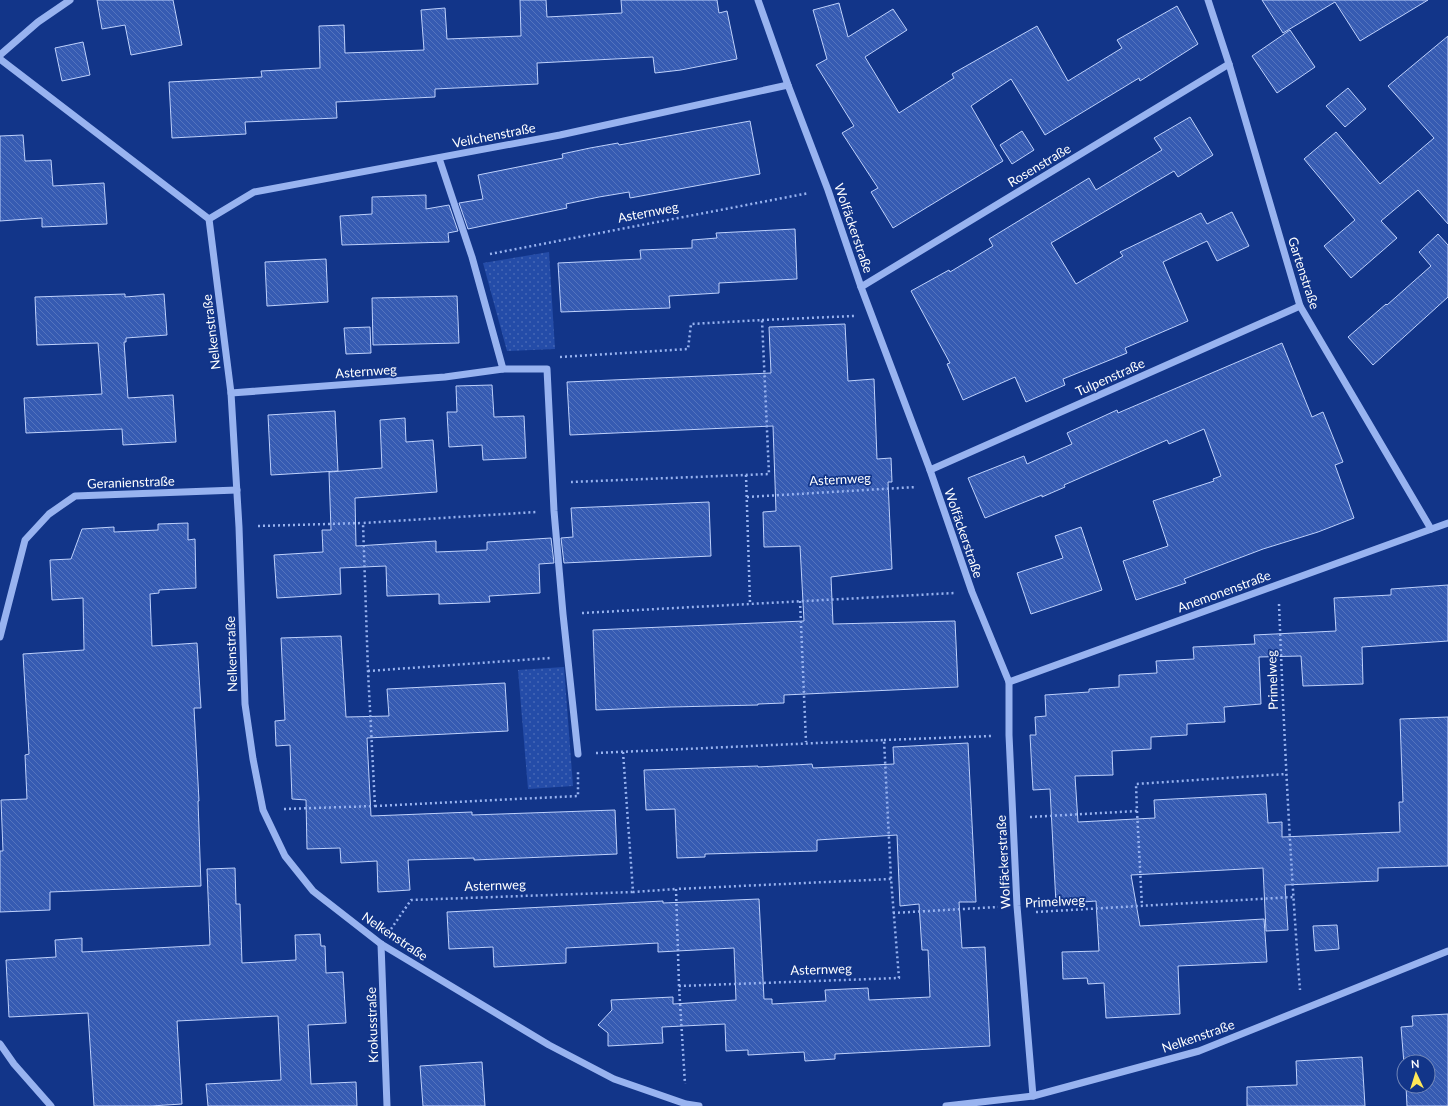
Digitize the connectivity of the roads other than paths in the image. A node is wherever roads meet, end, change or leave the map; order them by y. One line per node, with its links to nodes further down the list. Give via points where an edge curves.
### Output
1 (70, 0): 4 (street, via 38,22)
2 (758, 0): 7 (street, Wolfäckerstraße)
3 (1208, 0): 6 (street, Gartenstraße)
4 (0, 55)
5 (0, 59): 9 (street)
6 (1229, 64): 10 (street, Rosenstraße); 11 (street, Gartenstraße)
7 (788, 85): 8 (street, Veilchenstraße, via 560,135); 10 (street, Wolfäckerstraße)
8 (439, 158): 9 (street, Veilchenstraße, via 254,192); 12 (street, via 472,258)
9 (209, 219): 13 (street, Nelkenstraße)
10 (861, 287): 14 (street, Wolfäckerstraße)
11 (1300, 306): 14 (street, Tulpenstraße); 17 (street, Gartenstraße)
12 (503, 369): 13 (street, Asternweg, via 445,377); 20 (street, Asternweg, via 547,369 554,511)
13 (231, 393): 15 (street, Nelkenstraße)
14 (930, 470): 19 (street, Wolfäckerstraße, via 972,592)
15 (236, 490): 18 (street, Geranienstraße, via 75,496 49,514 24,540); 21 (street, Nelkenstraße, via 245,704 263,810 285,856 313,892)
16 (1448, 524): 17 (street, Anemonenstraße)
17 (1431, 529): 19 (street, Anemonenstraße)
18 (0, 638)
19 (1009, 682): 24 (street, Wolfäckerstraße, via 1017,909)
20 (578, 754)
21 (380, 944): 26 (street, Krokusstraße); 27 (street, Nelkenstraße, via 549,1045 607,1076 686,1104)
22 (1448, 951): 24 (street, Nelkenstraße, via 1199,1051)
23 (0, 1044): 25 (street)
24 (1033, 1096): 28 (street, Nelkenstraße)
25 (51, 1106)
26 (387, 1106)
27 (699, 1106)
28 (946, 1106)

